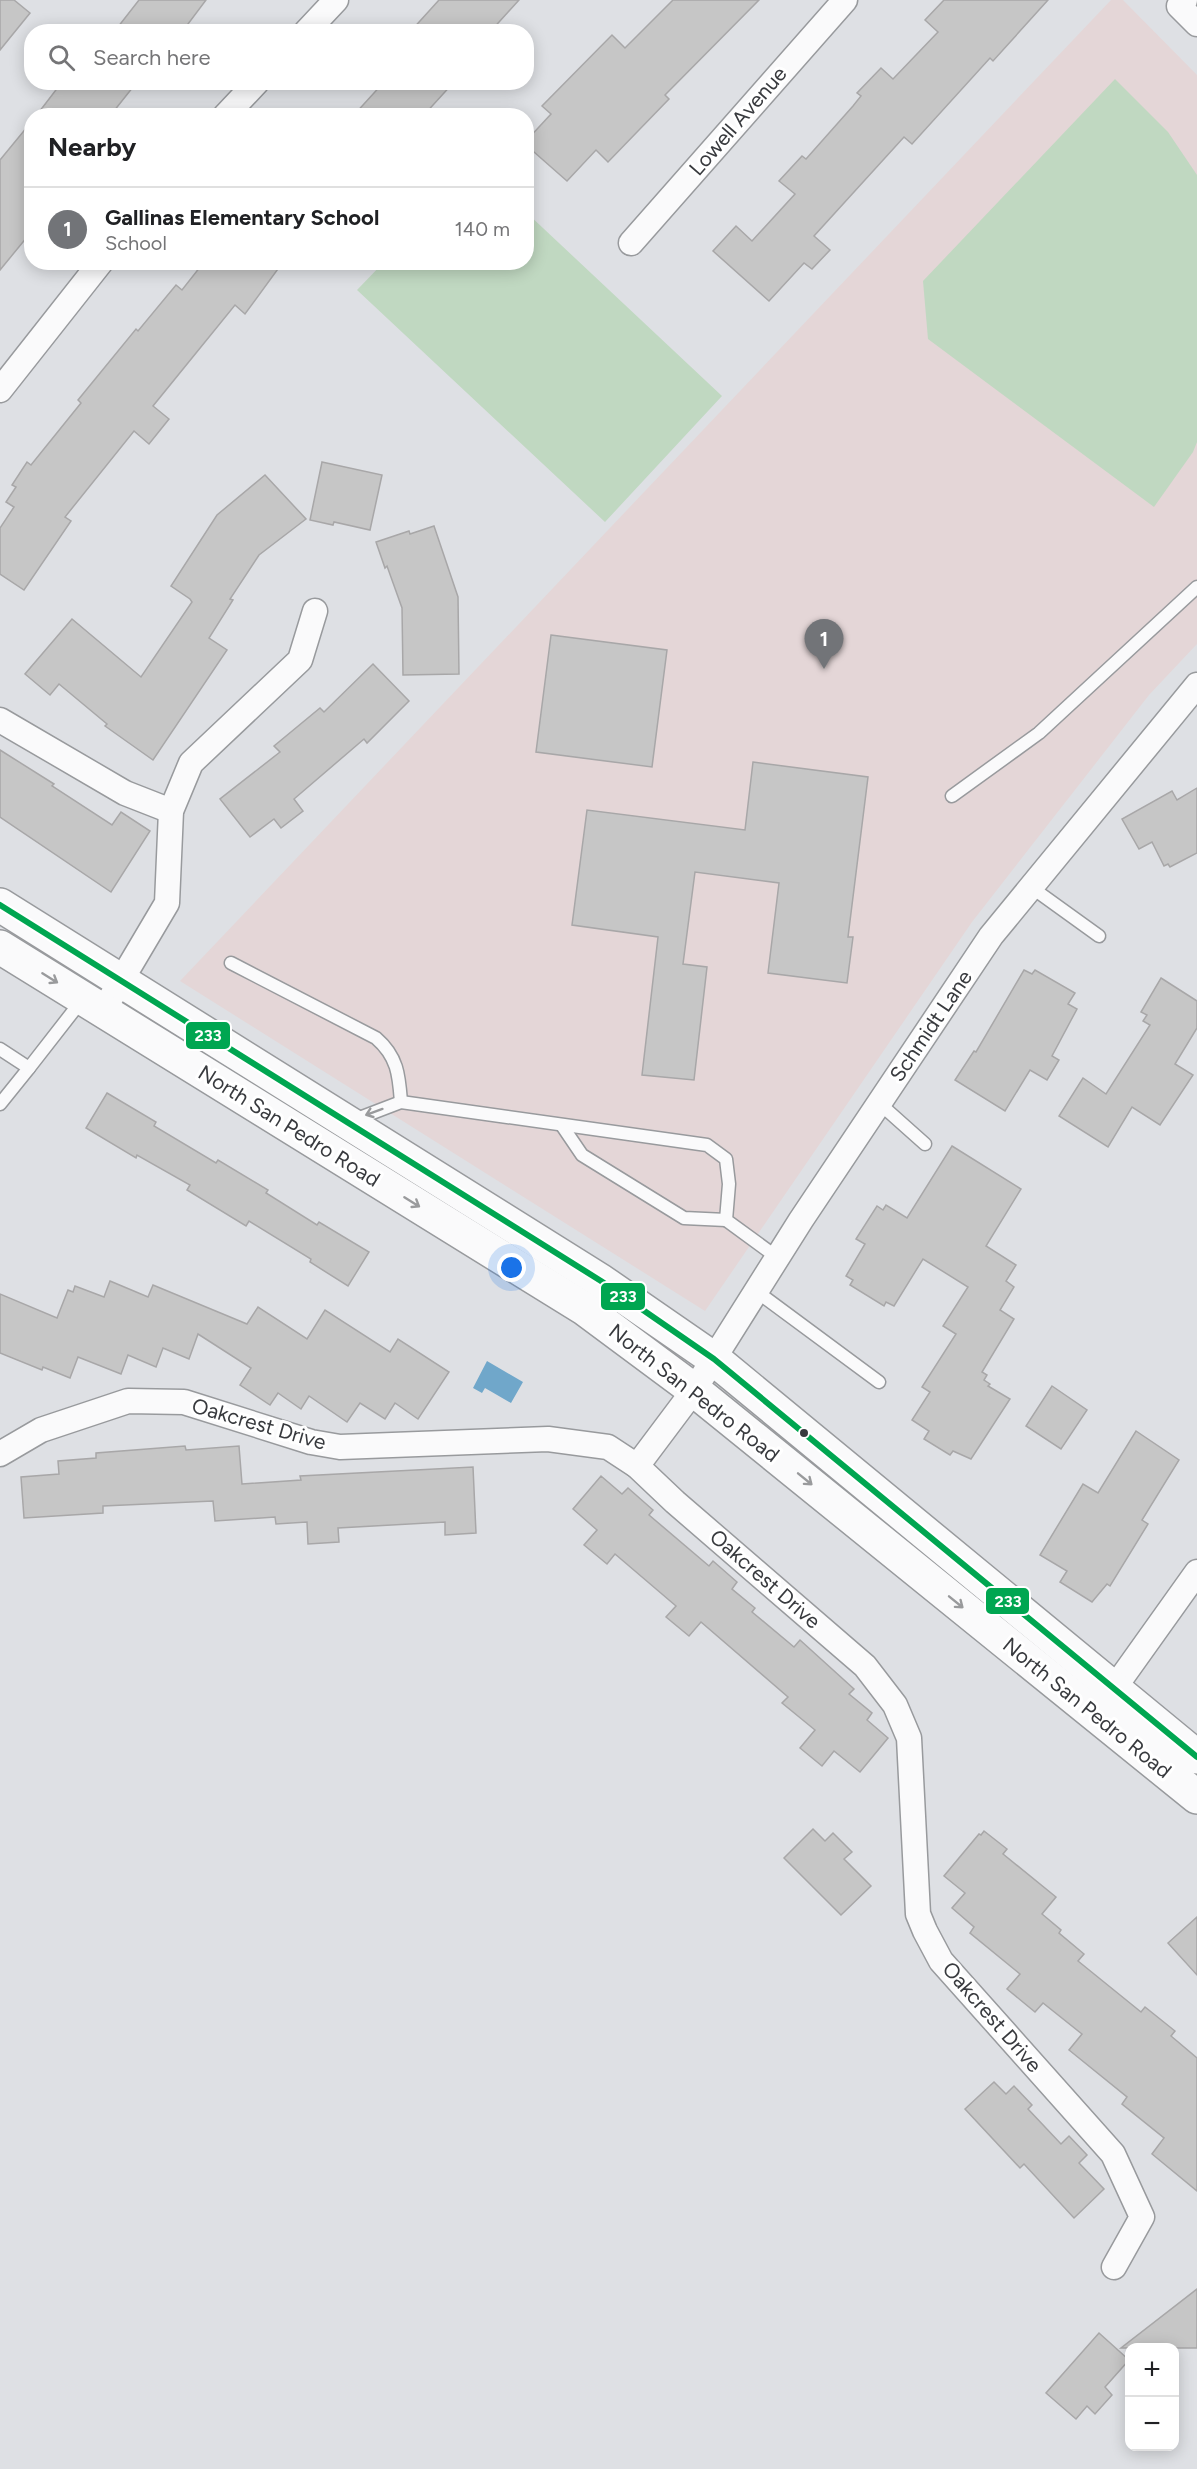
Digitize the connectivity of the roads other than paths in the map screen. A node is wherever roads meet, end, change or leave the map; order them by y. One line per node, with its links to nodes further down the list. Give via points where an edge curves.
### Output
1 (336, 0): 4 (street)
2 (845, 0): 8 (street, Lowell Avenue)
3 (1185, 0): 5 (street, via 1179,6)
4 (314, 24)
5 (1197, 24)
6 (249, 90): 7 (street)
7 (233, 108)
8 (631, 243)
9 (95, 270): 10 (street)
10 (0, 390)
11 (1197, 586): 15 (lane, via 1039,733)
12 (315, 611): 16 (street, via 300,660 191,763)
13 (1192, 699): 17 (street, Schmidt Lane)
14 (0, 720): 16 (street, via 125,793)
15 (952, 796)
16 (171, 811): 22 (street, via 167,903)
17 (1031, 887): 19 (lane); 27 (street, Schmidt Lane, via 991,936)
18 (0, 905): 22 (main road, North San Pedro Road)
19 (1099, 936)
20 (0, 947): 23 (main road, North San Pedro Road, one-way to 23)
21 (231, 963): 26 (lane, via 376,1038 389,1049 399,1074)
22 (122, 980): 23 (street); 29 (main road, North San Pedro Road)
23 (93, 1005): 25 (lane); 37 (main road, North San Pedro Road, one-way to 37, via 585,1309)
24 (0, 1049): 25 (lane)
25 (29, 1068): 28 (lane)
26 (401, 1102): 29 (lane, one-way to 29); 30 (lane)
27 (879, 1103): 31 (lane); 33 (street, Schmidt Lane)
28 (0, 1104)
29 (347, 1122): 35 (main road, North San Pedro Road, via 601,1281)
30 (563, 1126): 32 (lane, via 582,1155 684,1218); 32 (lane, via 707,1145 726,1159)
31 (925, 1144)
32 (726, 1220): 33 (lane)
33 (778, 1258): 34 (street, Schmidt Lane)
34 (756, 1291): 35 (street, Schmidt Lane); 36 (lane)
35 (714, 1359): 37 (street, Schmidt Lane); 41 (main road, North San Pedro Road)
36 (879, 1382)
37 (694, 1390): 39 (street, Schmidt Lane); 42 (main road, North San Pedro Road, one-way to 42)
38 (0, 1454): 39 (street, Oakcrest Drive, via 41,1430 128,1401 184,1402 311,1442 340,1447 548,1439 608,1447)
39 (637, 1466): 45 (street, Oakcrest Drive, via 865,1666 895,1705 909,1738 918,1914 941,1961 1113,2154 1142,2217)
40 (1197, 1572): 41 (street)
41 (1114, 1689): 42 (street); 43 (main road, North San Pedro Road)
42 (1095, 1715): 44 (main road, North San Pedro Road)
43 (1197, 1757)
44 (1197, 1797)
45 (1114, 2267)

